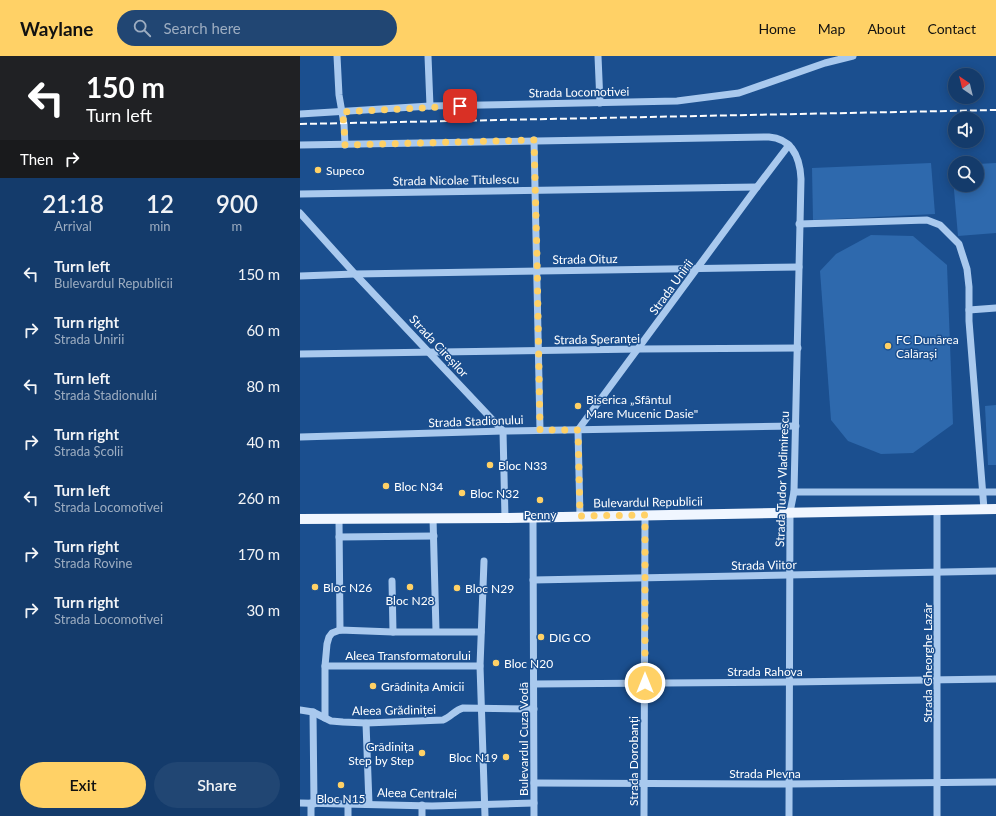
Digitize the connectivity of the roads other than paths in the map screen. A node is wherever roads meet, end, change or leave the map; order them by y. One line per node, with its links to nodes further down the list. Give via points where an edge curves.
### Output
1 (337, 56): 7 (street)
2 (428, 56): 6 (street)
3 (598, 56): 5 (street)
4 (853, 56): 5 (street, Strada Locomotivei, via 739,93 677,101)
5 (600, 103): 6 (street, Strada Locomotivei)
6 (430, 106): 7 (street, Strada Locomotivei)
7 (342, 112): 8 (street, Strada Locomotivei); 11 (street)
8 (300, 114)
9 (534, 140): 11 (street); 12 (street, via 776,137); 14 (street)
10 (300, 145): 11 (street)
11 (345, 145)
12 (789, 145): 13 (street, Strada Unirii); 17 (street, Strada Tudor Vladimirescu, via 801,169)
13 (757, 187): 14 (street, Strada Nicolae Titulescu); 19 (street, Strada Unirii)
14 (536, 190): 15 (street, Strada Nicolae Titulescu); 20 (street)
15 (300, 194)
16 (300, 213): 21 (street, Strada Cireșilor)
17 (799, 224): 18 (street, Strada Tudor Vladimirescu); 24 (street, via 927,220 940,225 959,244 963,254 967,269)
18 (799, 267): 19 (street, Strada Oituz); 25 (street, Strada Tudor Vladimirescu)
19 (699, 268): 20 (street, Strada Oituz); 26 (street, Strada Unirii)
20 (538, 271): 21 (street, Strada Oituz); 27 (street)
21 (355, 274): 22 (street, Strada Oituz); 28 (street, Strada Cireșilor)
22 (300, 276)
23 (996, 308): 24 (street)
24 (969, 310): 36 (street)
25 (798, 348): 26 (street, Strada Speranței); 30 (street, Strada Tudor Vladimirescu)
26 (639, 349): 27 (street, Strada Speranței); 32 (street, Strada Unirii)
27 (538, 351): 28 (street, Strada Speranței); 31 (street)
28 (430, 352): 29 (street, Strada Speranței); 33 (street, Strada Cireșilor)
29 (300, 354)
30 (796, 426): 32 (street, Strada Stadionului); 35 (street, Strada Tudor Vladimirescu)
31 (540, 430): 32 (street, Strada Stadionului); 33 (street, Strada Stadionului)
32 (578, 430): 43 (street)
33 (503, 431): 34 (street, Strada Stadionului); 46 (street)
34 (300, 437)
35 (794, 492): 36 (street); 41 (street, Strada Tudor Vladimirescu)
36 (984, 492): 37 (street); 38 (street)
37 (996, 492)
38 (984, 509): 39 (main road, Bulevardul Republicii); 40 (main road, Bulevardul Republicii)
39 (996, 509)
40 (937, 510): 41 (main road, Bulevardul Republicii); 53 (street, Strada Gheorghe Lazăr)
41 (790, 512): 42 (main road, Bulevardul Republicii); 54 (street, Strada Tudor Vladimirescu)
42 (645, 515): 43 (main road, Bulevardul Republicii); 55 (street, Strada Dorobanți)
43 (580, 516): 44 (main road, Bulevardul Republicii)
44 (533, 517): 46 (main road, Bulevardul Republicii); 56 (street, Bulevardul Cuza Vodă)
45 (433, 518): 46 (main road, Bulevardul Republicii); 48 (main road, Bulevardul Republicii); 49 (street)
46 (505, 518)
47 (300, 519): 48 (main road, Bulevardul Republicii)
48 (339, 519): 50 (street)
49 (434, 536): 50 (street); 59 (street)
50 (339, 537): 58 (street)
51 (484, 561): 61 (street, Aleea Transformatorului)
52 (996, 571): 53 (street, Strada Viitor)
53 (938, 572): 54 (street, Strada Viitor); 65 (street, Strada Gheorghe Lazăr)
54 (790, 576): 55 (street, Strada Viitor); 66 (street, Strada Tudor Vladimirescu)
55 (645, 578): 56 (street, Strada Viitor); 67 (street, Strada Dorobanți)
56 (533, 580): 68 (street, Bulevardul Cuza Vodă)
57 (392, 581): 60 (street)
58 (340, 630): 60 (street, Aleea Transformatorului); 62 (street, via 332,633 327,640)
59 (436, 631): 60 (street, Aleea Transformatorului); 61 (street, Aleea Transformatorului)
60 (393, 632)
61 (481, 632): 63 (street, Aleea Transformatorului)
62 (325, 666): 63 (street, Aleea Transformatorului); 73 (street)
63 (480, 666): 69 (street)
64 (996, 679): 65 (street, Strada Rahova)
65 (938, 680): 66 (street, Strada Rahova); 75 (street, Strada Gheorghe Lazăr)
66 (790, 682): 67 (street, Strada Rahova); 79 (street, Strada Tudor Vladimirescu)
67 (645, 683): 68 (street, Strada Rahova); 78 (street, Strada Dorobanți)
68 (534, 684): 70 (street, Bulevardul Cuza Vodă)
69 (482, 709): 70 (street, Aleea Grădiniței); 74 (street, Aleea Grădiniței, via 459,709 451,717 443,720); 85 (street)
70 (534, 709): 77 (street, Bulevardul Cuza Vodă)
71 (300, 710): 72 (street, Aleea Grădiniței)
72 (313, 712): 73 (street, Aleea Grădiniței); 82 (street)
73 (325, 718): 74 (street, Aleea Grădiniței, via 331,721)
74 (366, 723): 84 (street)
75 (937, 782): 76 (street, Strada Plevna); 79 (street, Strada Plevna); 94 (street, Strada Gheorghe Lazăr)
76 (996, 782)
77 (534, 783): 78 (street, Strada Plevna); 81 (street, Bulevardul Cuza Vodă)
78 (644, 784): 79 (street, Strada Plevna); 92 (street, Strada Dorobanți)
79 (789, 784): 93 (street, Strada Tudor Vladimirescu)
80 (300, 803): 82 (street, Aleea Centralei)
81 (534, 803): 85 (street, Aleea Centralei); 91 (street, Bulevardul Cuza Vodă)
82 (312, 804): 83 (street, Aleea Centralei); 87 (street)
83 (348, 804): 84 (street, Aleea Centralei); 88 (street)
84 (369, 804): 86 (street, Aleea Centralei)
85 (485, 804): 86 (street, Aleea Centralei); 90 (street)
86 (422, 805): 89 (street)
87 (311, 816)
88 (348, 816)
89 (422, 816)
90 (485, 816)
91 (534, 816)
92 (644, 816)
93 (789, 816)
94 (937, 816)

